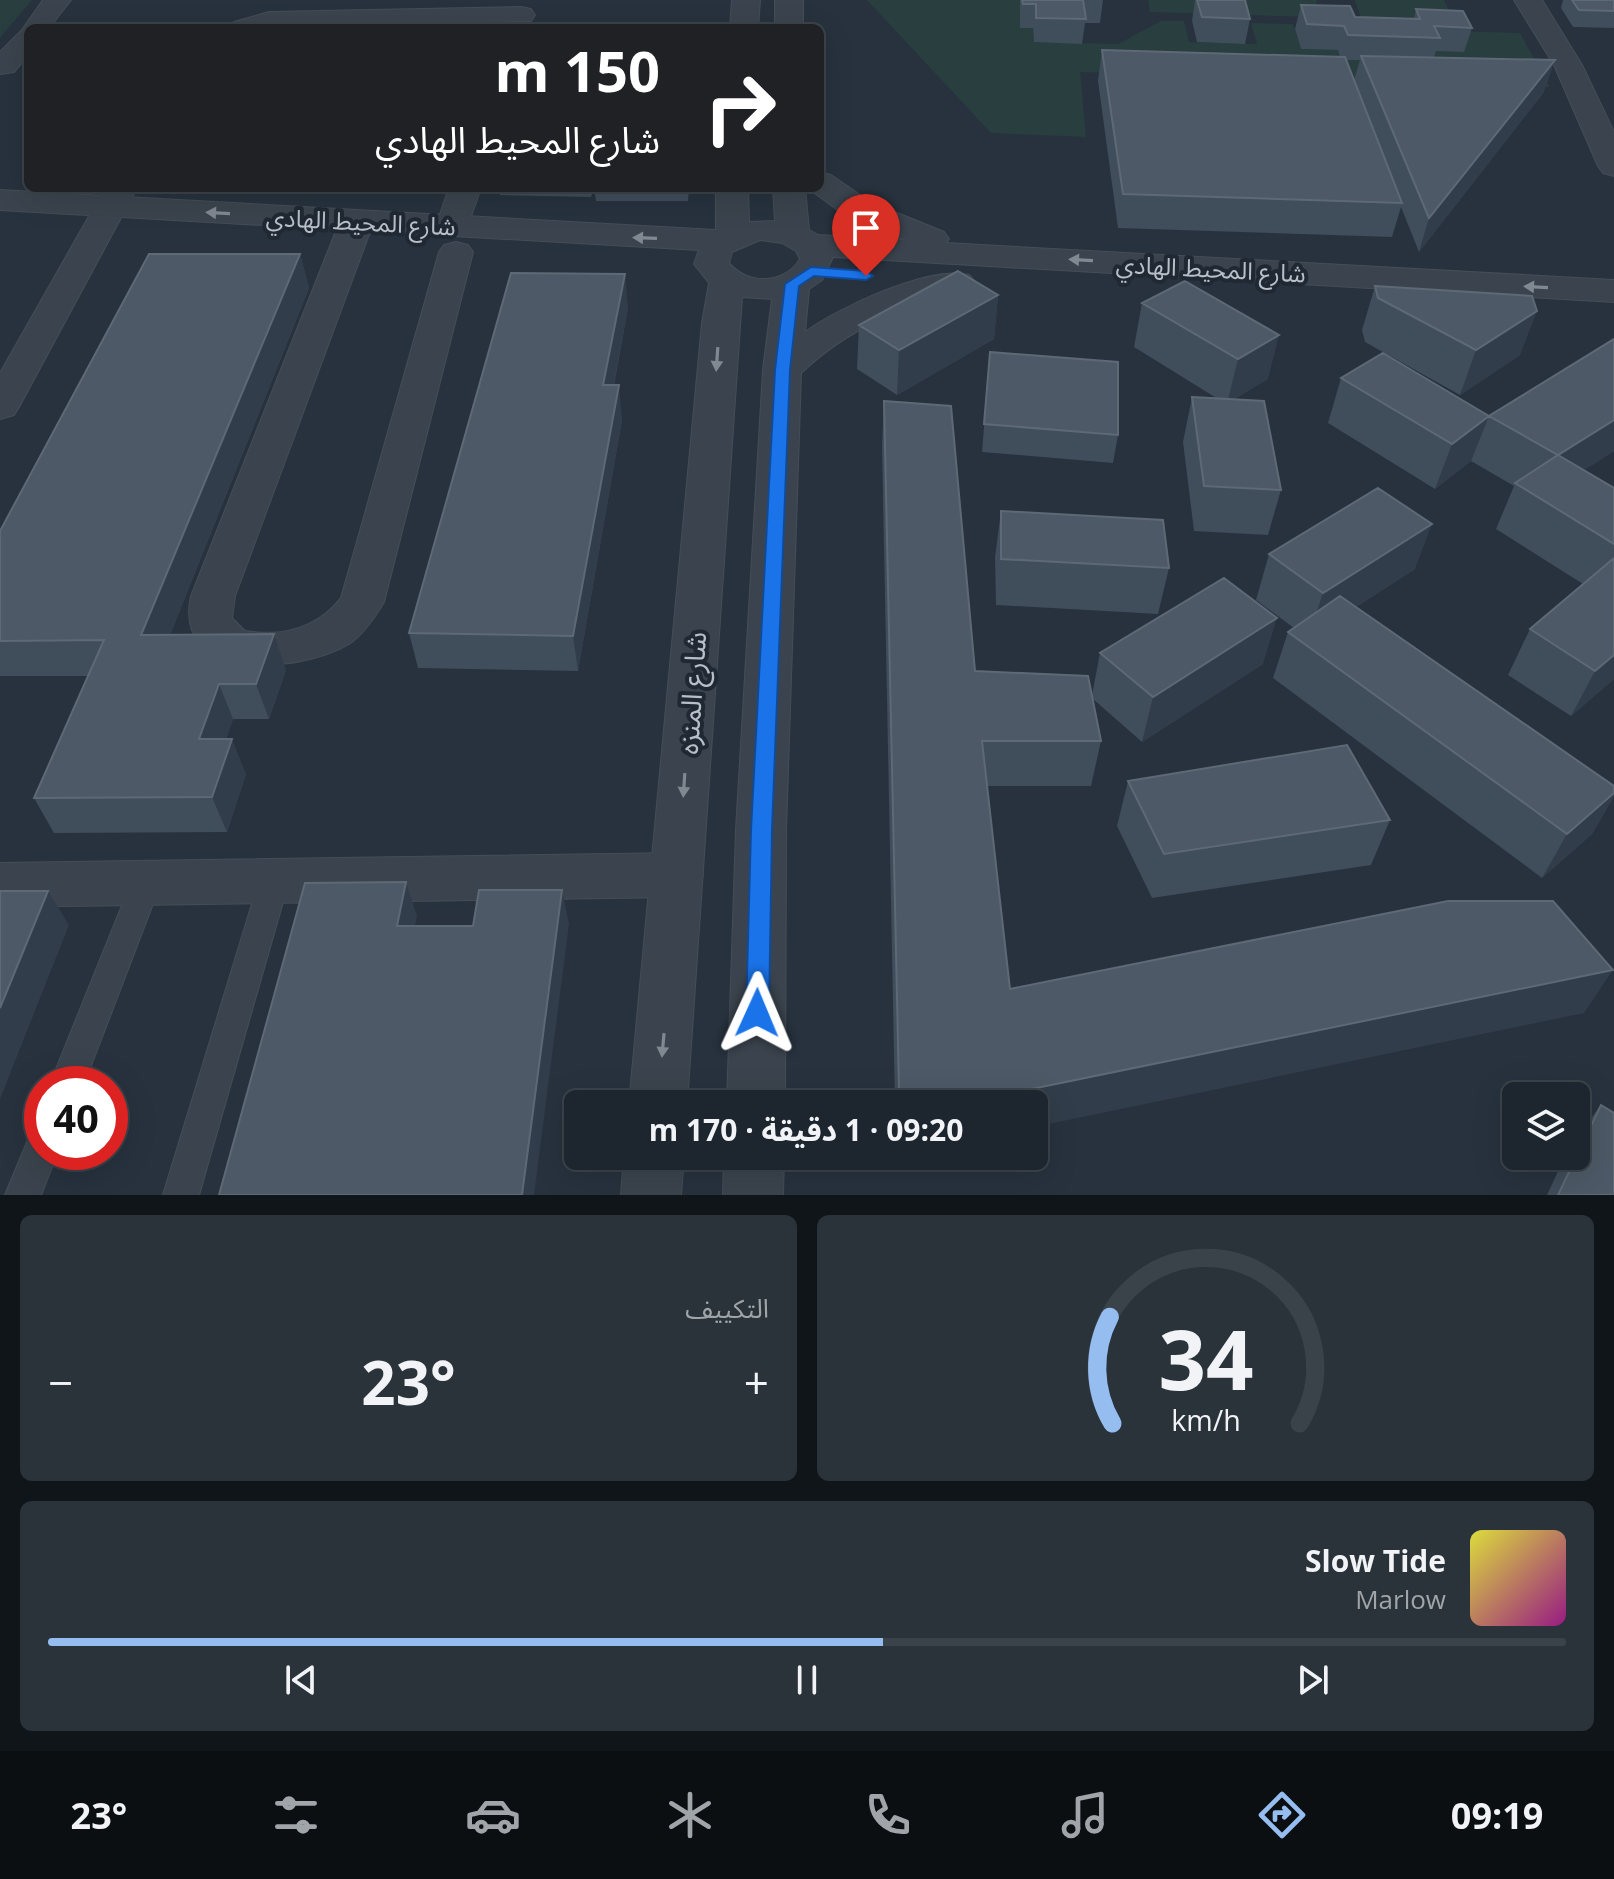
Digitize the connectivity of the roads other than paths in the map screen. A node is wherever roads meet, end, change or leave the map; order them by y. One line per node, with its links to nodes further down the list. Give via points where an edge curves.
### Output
1 (57, 0): 6 (street)
2 (746, 0): 8 (street)
3 (789, 0): 9 (street)
4 (1528, 0): 12 (street, via 1568,65)
5 (522, 14): 7 (street)
6 (38, 24)
7 (256, 24)
8 (744, 24)
9 (789, 24)
10 (24, 44): 11 (street)
11 (11, 66)
12 (1614, 166)
13 (824, 185): 24 (street)
14 (464, 192): 21 (street)
15 (732, 192): 22 (street, شارع المنزه)
16 (790, 192): 23 (street)
17 (0, 200): 18 (street, شارع المحيط الهادي)
18 (108, 208): 19 (street, شارع المحيط الهادي); 20 (street, شارع المحيط الهادي); 28 (street)
19 (0, 224)
20 (352, 233): 21 (street, شارع المحيط الهادي); 21 (street, via 213,596 213,630 231,644 266,650 307,644 346,623 362,602)
21 (455, 239): 22 (street, شارع المحيط الهادي)
22 (724, 258): 23 (street, via 760,230); 23 (street, via 758,289); 29 (street, شارع المنزه, one-way to 29)
23 (801, 259): 24 (street, شارع المحيط الهادي); 27 (street)
24 (966, 268): 25 (street, شارع المحيط الهادي, one-way to 24); 26 (street, شارع المحيط الهادي); 27 (street, via 851,317)
25 (1614, 291)
26 (1614, 319)
27 (782, 370): 35 (street, via 761,830)
28 (0, 407)
29 (677, 875): 30 (street); 34 (street, شارع المنزه, one-way to 34)
30 (274, 881): 31 (street); 40 (lane)
31 (146, 883): 32 (street); 33 (lane)
32 (0, 885)
33 (74, 1066)
34 (659, 1090)
35 (756, 1090)
36 (33, 1170): 39 (lane)
37 (653, 1170): 41 (street)
38 (754, 1170): 42 (street)
39 (23, 1195)
40 (181, 1195)
41 (651, 1195)
42 (753, 1195)

